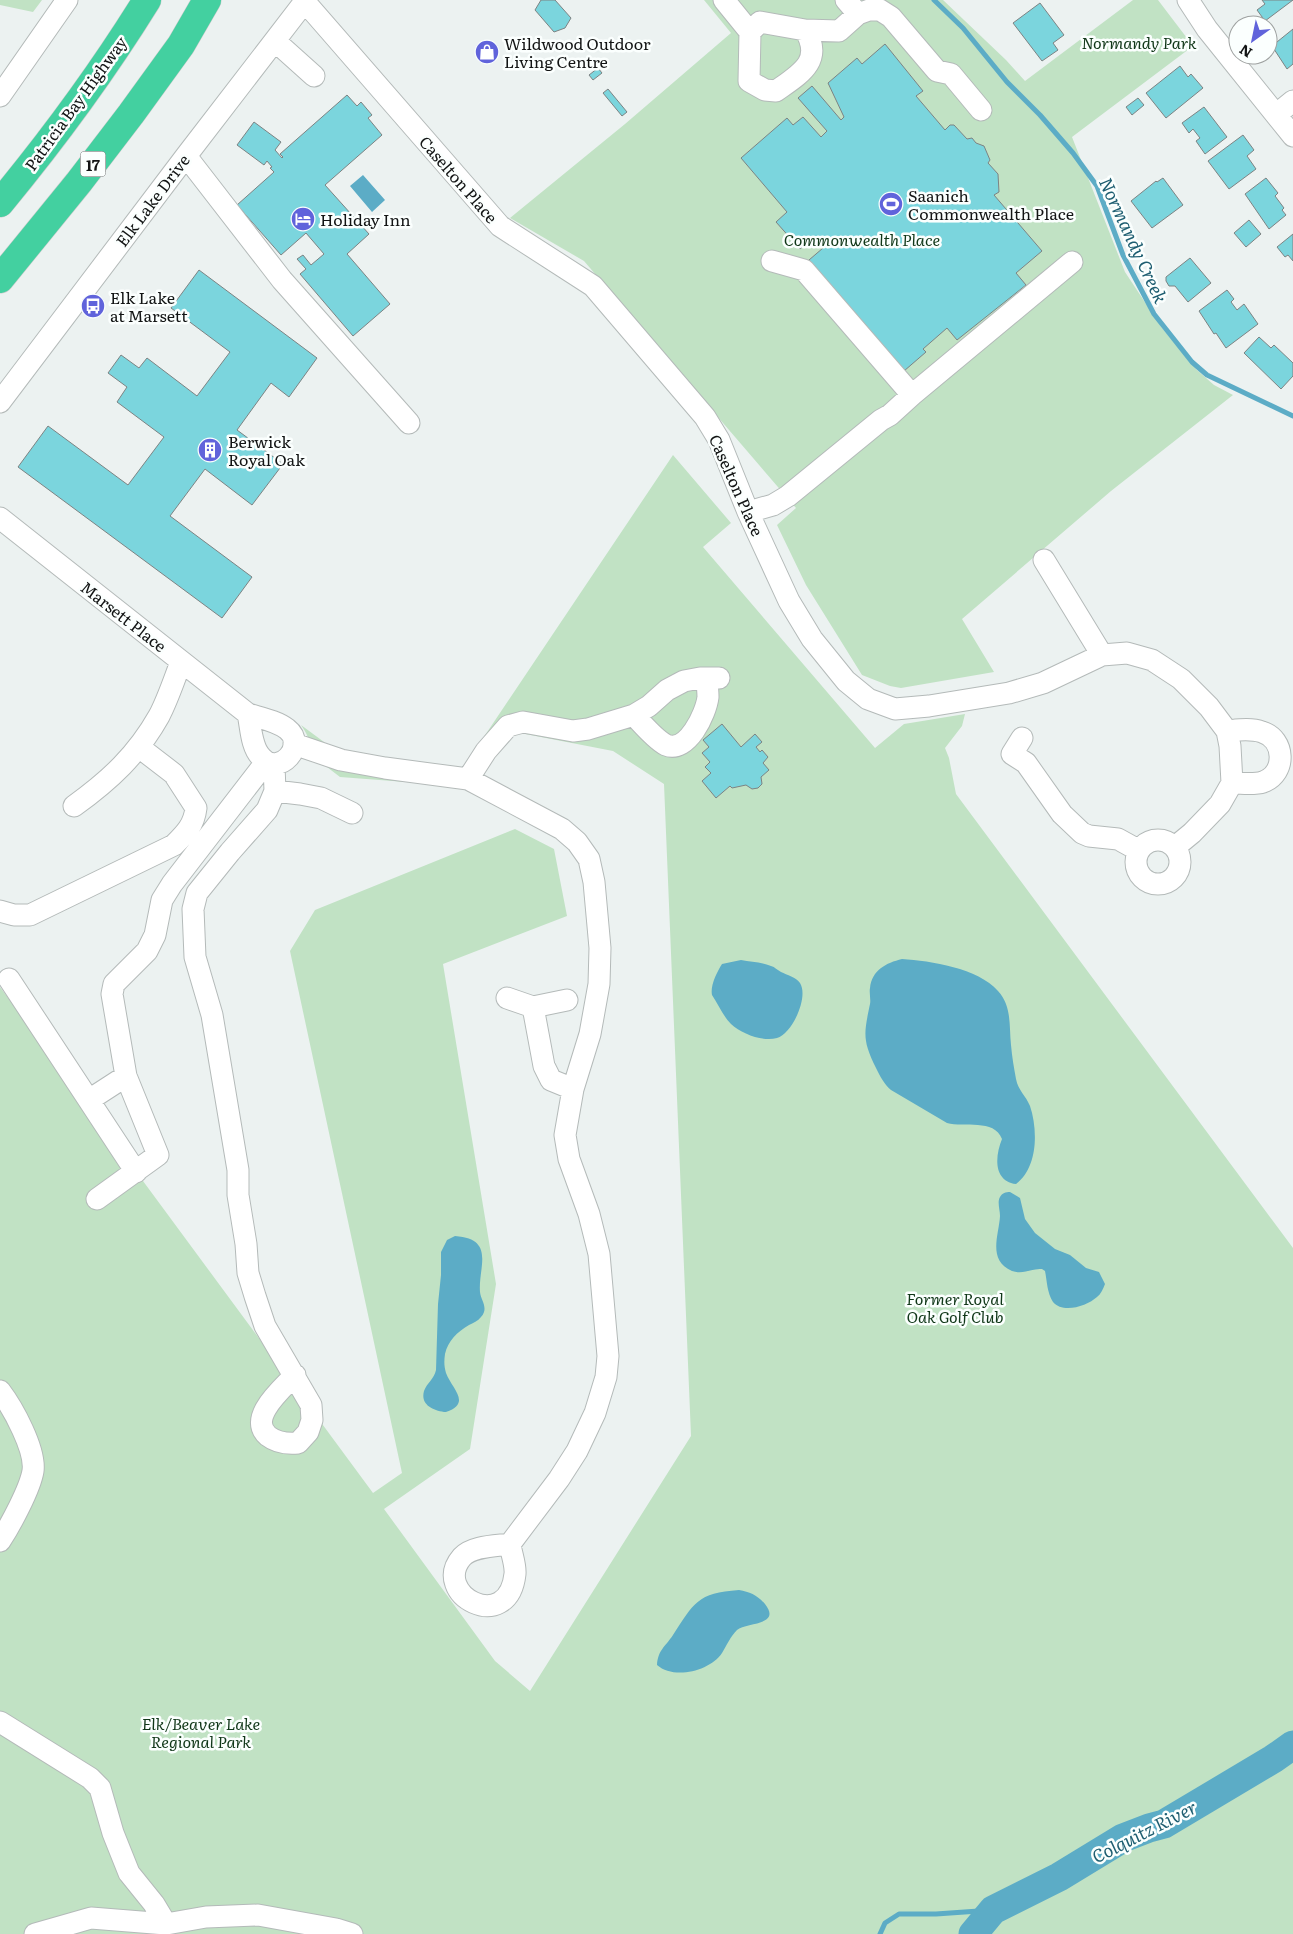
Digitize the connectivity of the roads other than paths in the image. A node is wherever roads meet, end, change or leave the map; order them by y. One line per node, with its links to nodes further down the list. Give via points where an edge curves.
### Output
1 (67, 0): 17 (street)
2 (129, 0): 16 (highway, via 95,54)
3 (147, 0): 16 (highway, Patricia Bay Highway)
4 (206, 0): 14 (highway, 17)
5 (219, 0): 14 (highway)
6 (724, 0): 11 (street)
7 (742, 0): 11 (street)
8 (1188, 0): 18 (street, via 1207,28)
9 (306, 1): 13 (street, Elk Lake Drive); 29 (street, Caselton Place, via 500,226 593,286 705,417 719,440)
10 (852, 7): 12 (street, via 839,31); 19 (street, via 880,10 891,17 937,71 950,74)
11 (755, 27): 12 (street); 12 (street, via 749,81 765,90 776,91 807,66 812,58 812,41)
12 (805, 30)
13 (275, 41): 15 (street); 21 (street, Elk Lake Drive)
14 (181, 45): 25 (highway, 17, via 79,182)
15 (314, 76)
16 (85, 92): 22 (highway, Patricia Bay Highway)
17 (0, 96)
18 (1285, 108): 20 (street)
19 (981, 110)
20 (1293, 136)
21 (186, 156): 27 (street, Elk Lake Drive); 28 (street, via 282,280)
22 (0, 203)
23 (772, 261): 26 (street, via 804,270)
24 (1072, 262): 26 (street)
25 (0, 279)
26 (912, 395): 29 (street, via 788,496)
27 (0, 402)
28 (409, 423)
29 (748, 512): 32 (street, Caselton Place, via 789,601 812,639 846,681 868,699 894,709 1009,693 1042,684)
30 (0, 518): 33 (street, Marsett Place)
31 (1044, 560): 32 (street)
32 (1102, 654): 36 (street, Caselton Place, via 1127,653 1152,660 1181,679)
33 (181, 662): 34 (street, Marsett Place); 39 (street, via 159,715)
34 (248, 714): 38 (street, Marsett Place, via 280,724 289,730); 40 (street, via 255,749 262,759)
35 (634, 715): 35 (street, via 684,681 713,678 705,710 689,739 678,746 666,745); 41 (street, via 573,732 523,722 508,726)
36 (1227, 731): 42 (street); 42 (street, via 1260,731 1276,741 1280,748 1277,768 1264,782)
37 (1022, 738): 47 (street, via 1012,754 1026,763 1074,827 1089,836 1118,840)
38 (294, 744): 40 (street, via 290,757 282,763); 41 (street, via 341,760)
39 (139, 747): 44 (street, via 108,781); 48 (street, via 174,774 196,808 194,820 186,833 174,845 30,915)
40 (270, 763): 43 (street); 53 (street, via 172,884 162,900 155,935 147,950 114,984 112,994)
41 (468, 779): 54 (street, via 562,829 589,859 599,939 599,984 590,1034)
42 (1232, 783): 46 (street, via 1220,804)
43 (275, 791): 45 (street, via 321,798); 58 (street, via 267,810 197,893 193,933 212,1015 234,1151 248,1273 265,1326)
44 (74, 806)
45 (352, 813)
46 (1175, 847): 47 (street, via 1166,840 1156,839 1145,842); 47 (street, via 1180,856 1180,868 1165,883 1154,884 1144,880 1137,871)
47 (1138, 850)
48 (0, 911)
49 (9, 979): 55 (street)
50 (507, 998): 52 (street)
51 (567, 1000): 52 (street)
52 (533, 1006): 54 (street, via 544,1066 551,1080)
53 (126, 1076): 55 (street); 56 (street, via 158,1155)
54 (573, 1089): 61 (street, via 566,1135 569,1159 589,1214 599,1254 608,1356 606,1377 595,1413 576,1451)
55 (89, 1100): 56 (street)
56 (136, 1172): 57 (street)
57 (97, 1199)
58 (295, 1375)
59 (0, 1390): 60 (street, via 22,1428 33,1471)
60 (0, 1541)
61 (510, 1544)
62 (0, 1722): 63 (street, via 90,1778 100,1788 129,1873 154,1904)
63 (158, 1929): 64 (street, via 91,1918); 65 (street, via 198,1918 258,1915)
64 (35, 1934)
65 (352, 1934)

